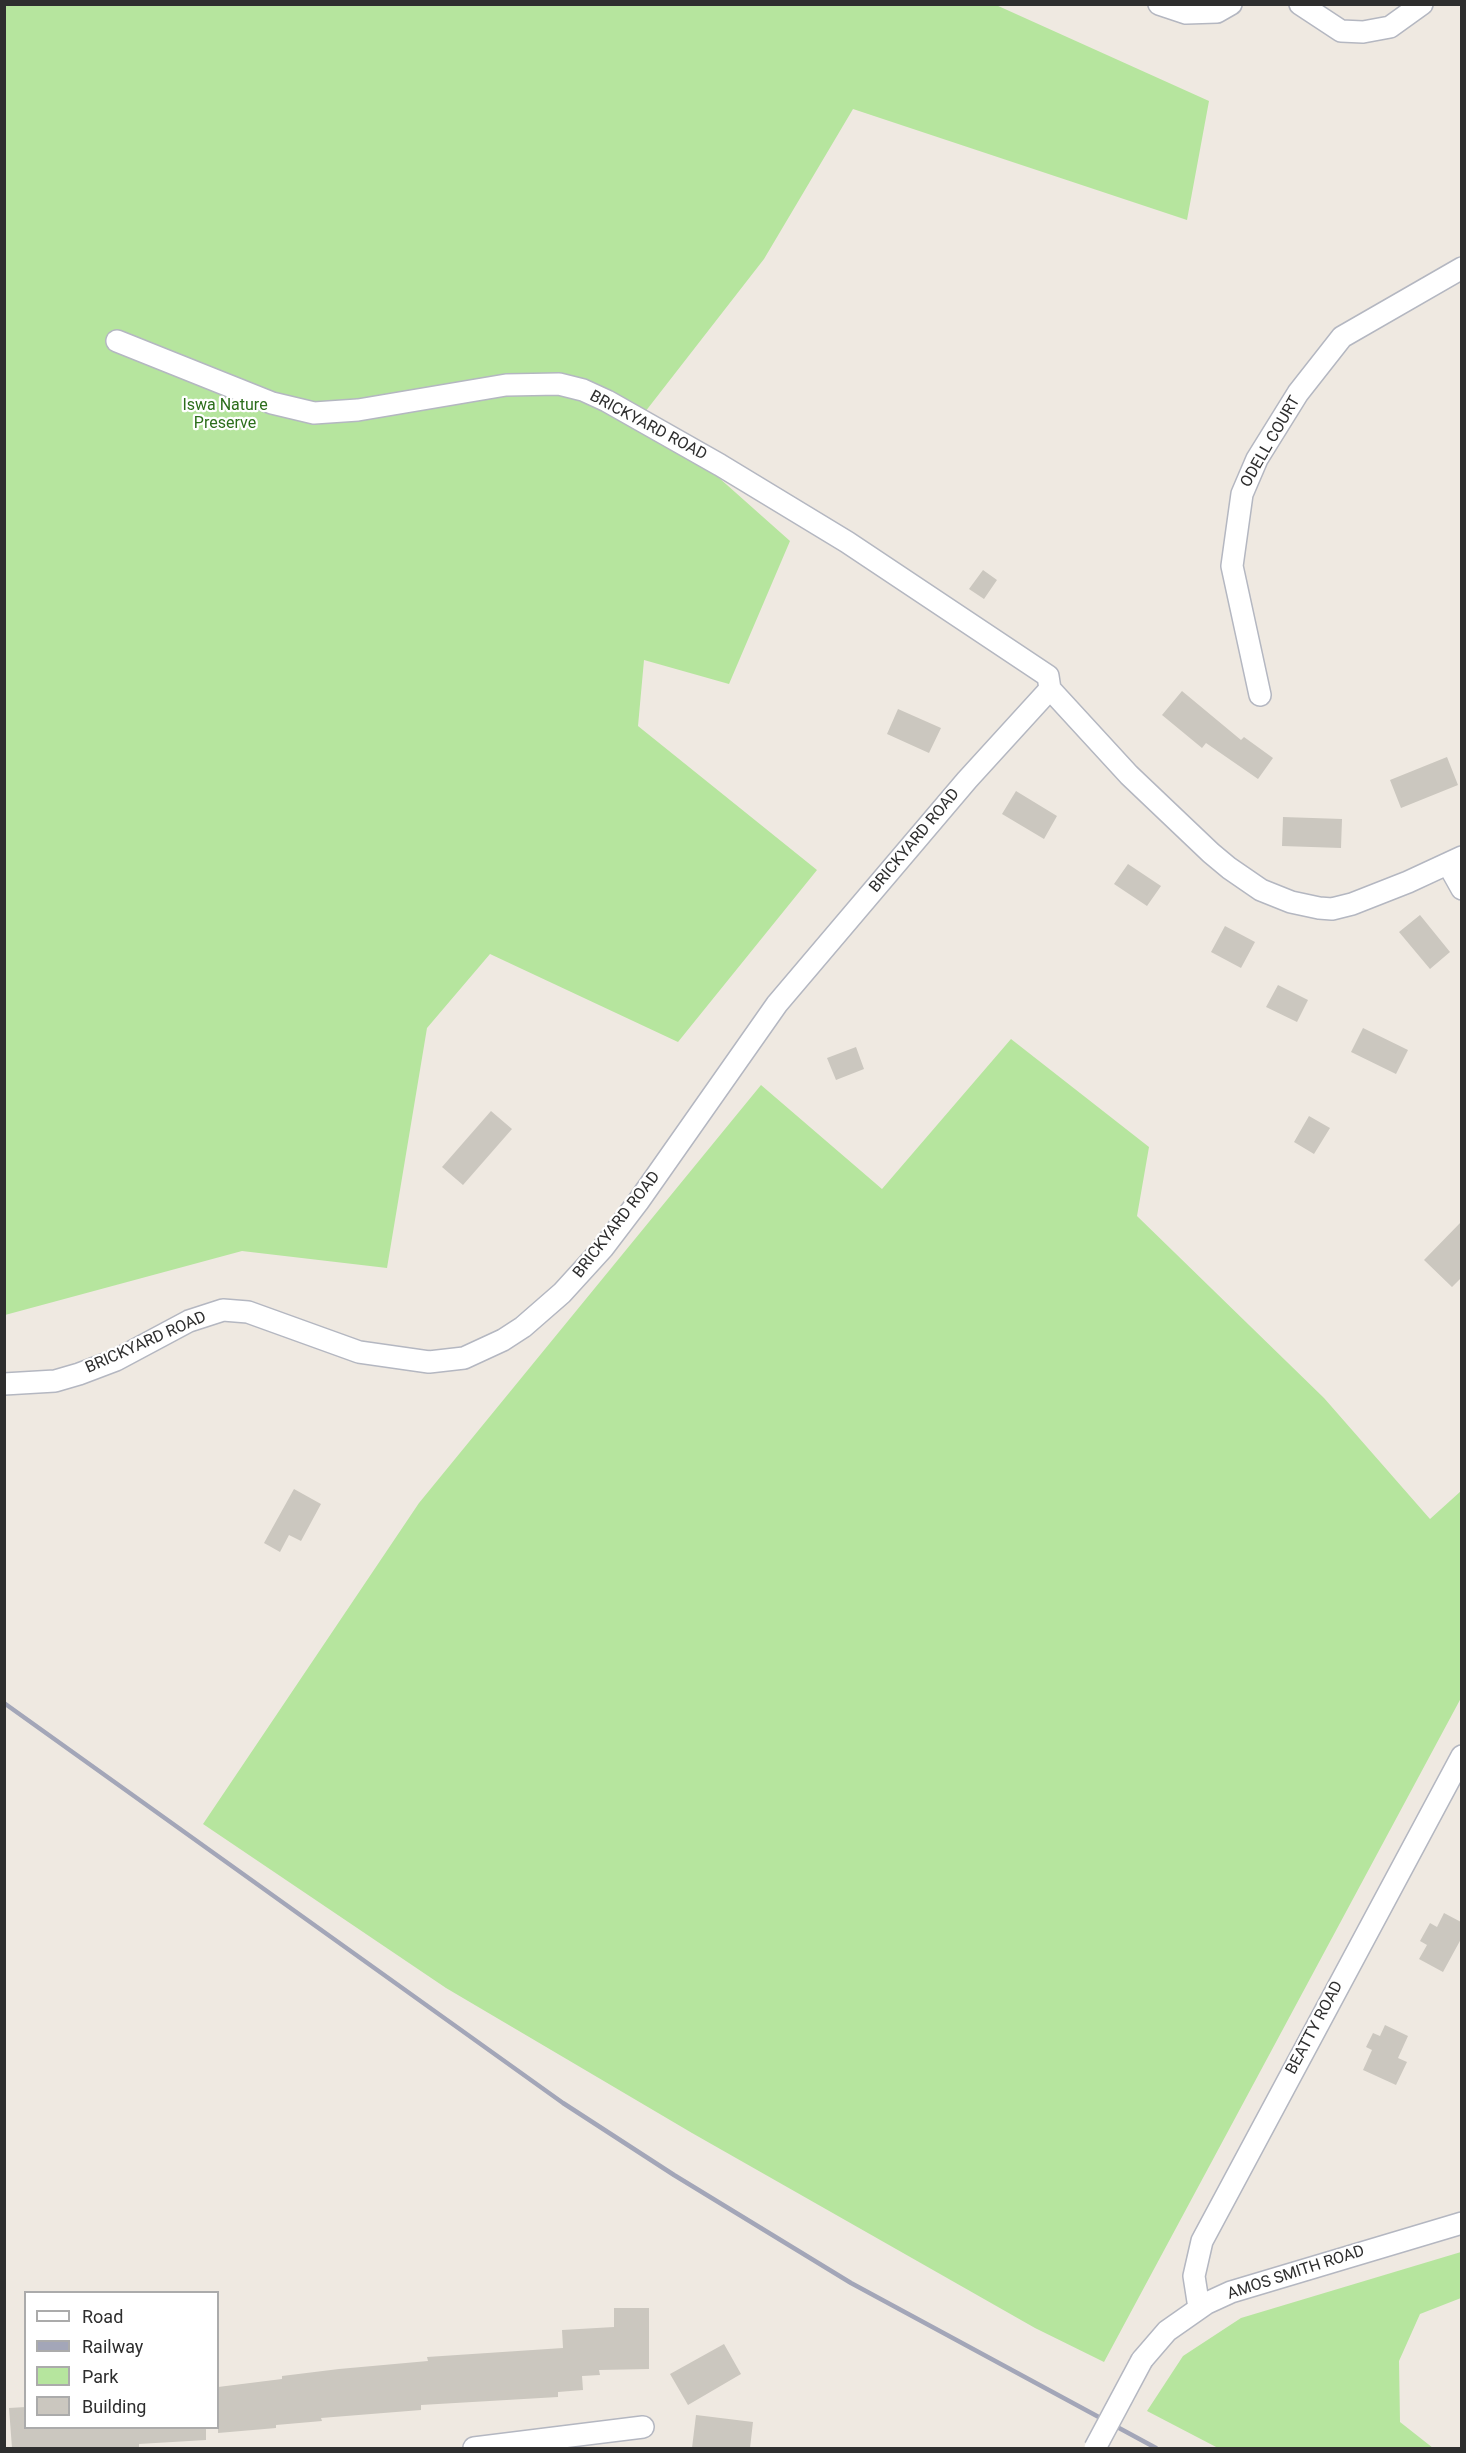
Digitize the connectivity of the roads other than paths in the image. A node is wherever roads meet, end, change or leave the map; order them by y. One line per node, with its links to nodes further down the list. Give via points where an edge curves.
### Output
1 (1159, 4): 2 (street, via 1186,13 1217,12)
2 (1231, 4)
3 (1300, 4): 4 (street, via 1341,31 1363,32 1390,27)
4 (1422, 4)
5 (1461, 268): 8 (street, ODELL COURT, via 1342,337 1298,393 1257,459 1242,494 1232,566)
6 (117, 342): 7 (street, BRICKYARD ROAD, via 272,404 314,413 358,410 506,385 559,384 583,390 720,465 847,542 1048,676)
7 (1050, 688): 9 (street, BRICKYARD ROAD, via 1130,775 1210,853 1261,890 1291,902 1332,909); 11 (street, BRICKYARD ROAD, via 777,1004 603,1248 562,1293 523,1327 464,1358 429,1362 359,1352 248,1312 223,1310 189,1321 116,1360 79,1374 55,1381)
8 (1260, 695)
9 (1454, 860): 10 (street)
10 (1461, 889)
11 (4, 1384)
12 (1461, 1756): 14 (street, BEATTY ROAD, via 1202,2241 1194,2276)
13 (1461, 2223): 14 (street, AMOS SMITH ROAD, via 1265,2280)
14 (1199, 2308): 18 (street, AMOS SMITH ROAD, bridge, via 1167,2331 1142,2360)
15 (643, 2427): 16 (street)
16 (557, 2444): 17 (street)
17 (474, 2448)
18 (1095, 2448)

